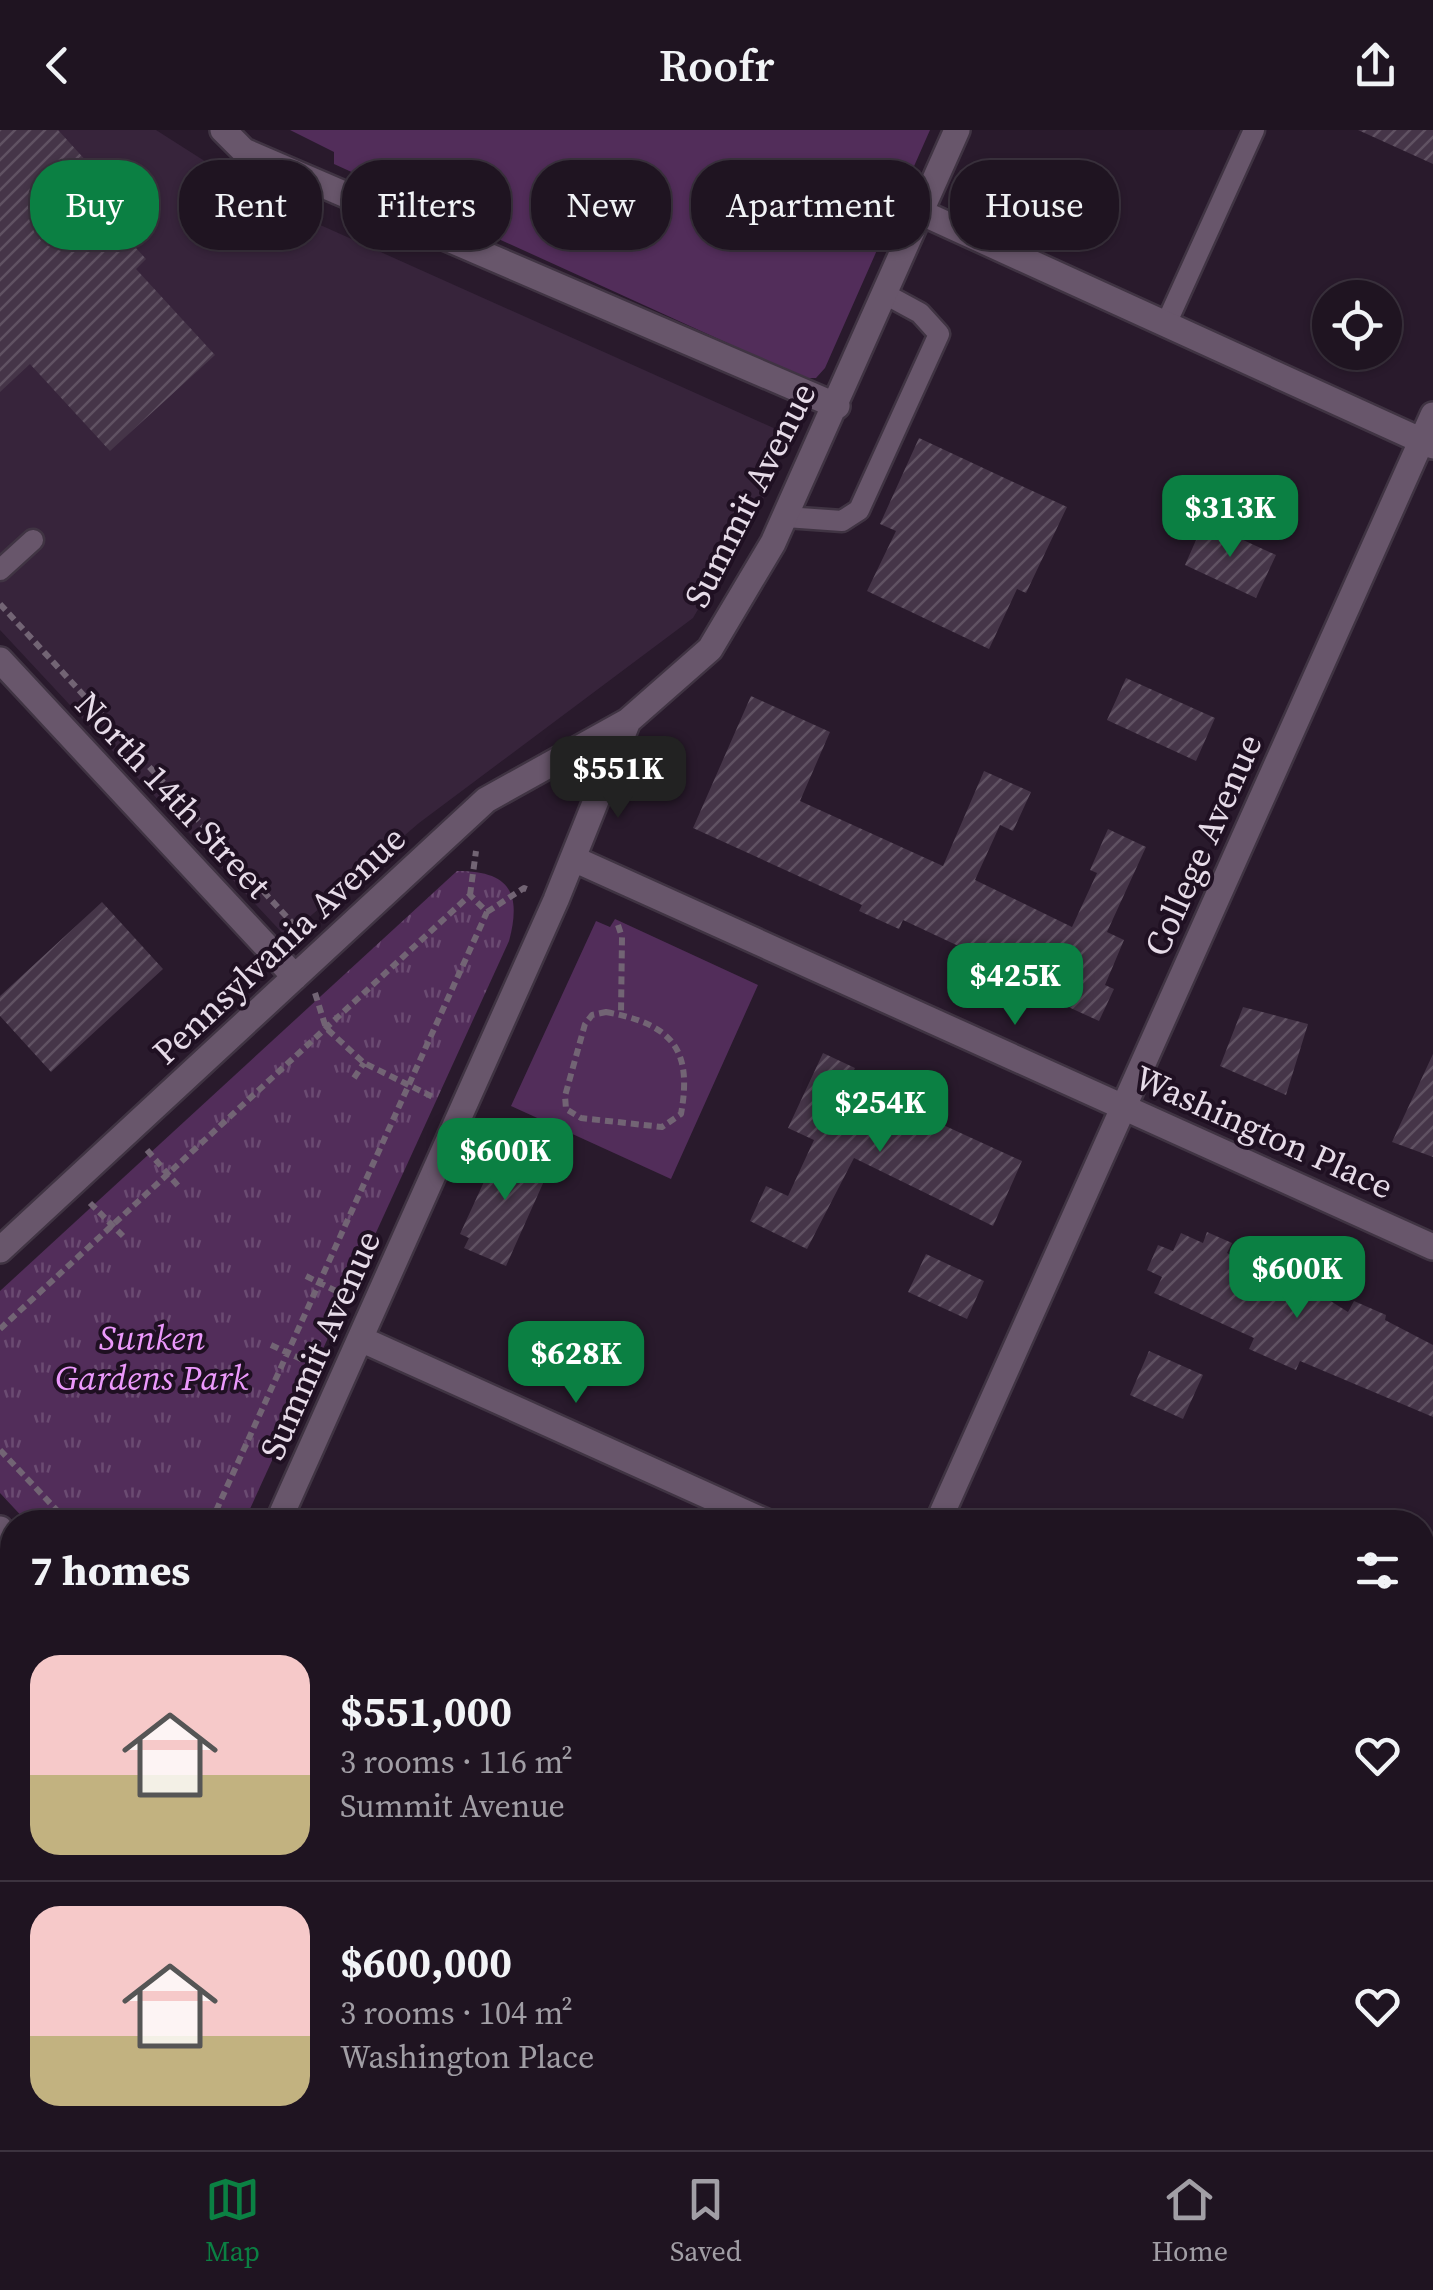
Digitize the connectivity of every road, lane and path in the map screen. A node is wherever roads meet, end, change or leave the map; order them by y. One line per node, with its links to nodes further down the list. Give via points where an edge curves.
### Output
1 (223, 130): 9 (street, via 244,152)
2 (957, 130): 4 (street, Summit Avenue)
3 (1254, 130): 8 (lane)
4 (930, 190)
5 (930, 217): 8 (street)
6 (903, 250): 7 (street, Summit Avenue)
7 (884, 294): 9 (street, Summit Avenue); 12 (lane, via 920,313 939,334 859,510 842,521)
8 (1166, 324): 11 (street)
9 (837, 406): 12 (street, Summit Avenue)
10 (1433, 415): 11 (street, College Avenue)
11 (1427, 444): 27 (street, College Avenue)
12 (786, 516): 17 (street, Summit Avenue, via 710,649)
13 (32, 540): 14 (lane)
14 (0, 570)
15 (0, 604): 20 (path)
16 (0, 660): 21 (street, North 14th Street)
17 (628, 721): 18 (street, Summit Avenue); 21 (street, Pennsylvania Avenue, via 486,800)
18 (574, 858): 27 (street, Washington Place); 37 (street, Summit Avenue)
19 (618, 925): 22 (path)
20 (296, 926)
21 (295, 977): 33 (street, Pennsylvania Avenue)
22 (620, 1014): 22 (path, via 592,1015 585,1024 566,1109 581,1118 662,1127 681,1114 682,1053 674,1040)
23 (326, 1028): 24 (path); 26 (path, via 470,895 482,902 488,912); 28 (path)
24 (364, 1063): 25 (path); 26 (path)
25 (354, 1078)
26 (410, 1089): 35 (path)
27 (1124, 1107): 32 (street, Washington Place); 45 (street, College Avenue)
28 (168, 1175): 29 (path); 30 (path)
29 (179, 1187)
30 (111, 1228): 31 (path); 36 (path)
31 (123, 1236)
32 (1433, 1247)
33 (0, 1250)
34 (306, 1276): 35 (path)
35 (320, 1284): 39 (path)
36 (0, 1329)
37 (362, 1340): 43 (street, Summit Avenue); 44 (street)
38 (270, 1345): 39 (path)
39 (290, 1354): 42 (path)
40 (0, 1450): 41 (path)
41 (57, 1510)
42 (218, 1510)
43 (284, 1510)
44 (739, 1510)
45 (943, 1510)

